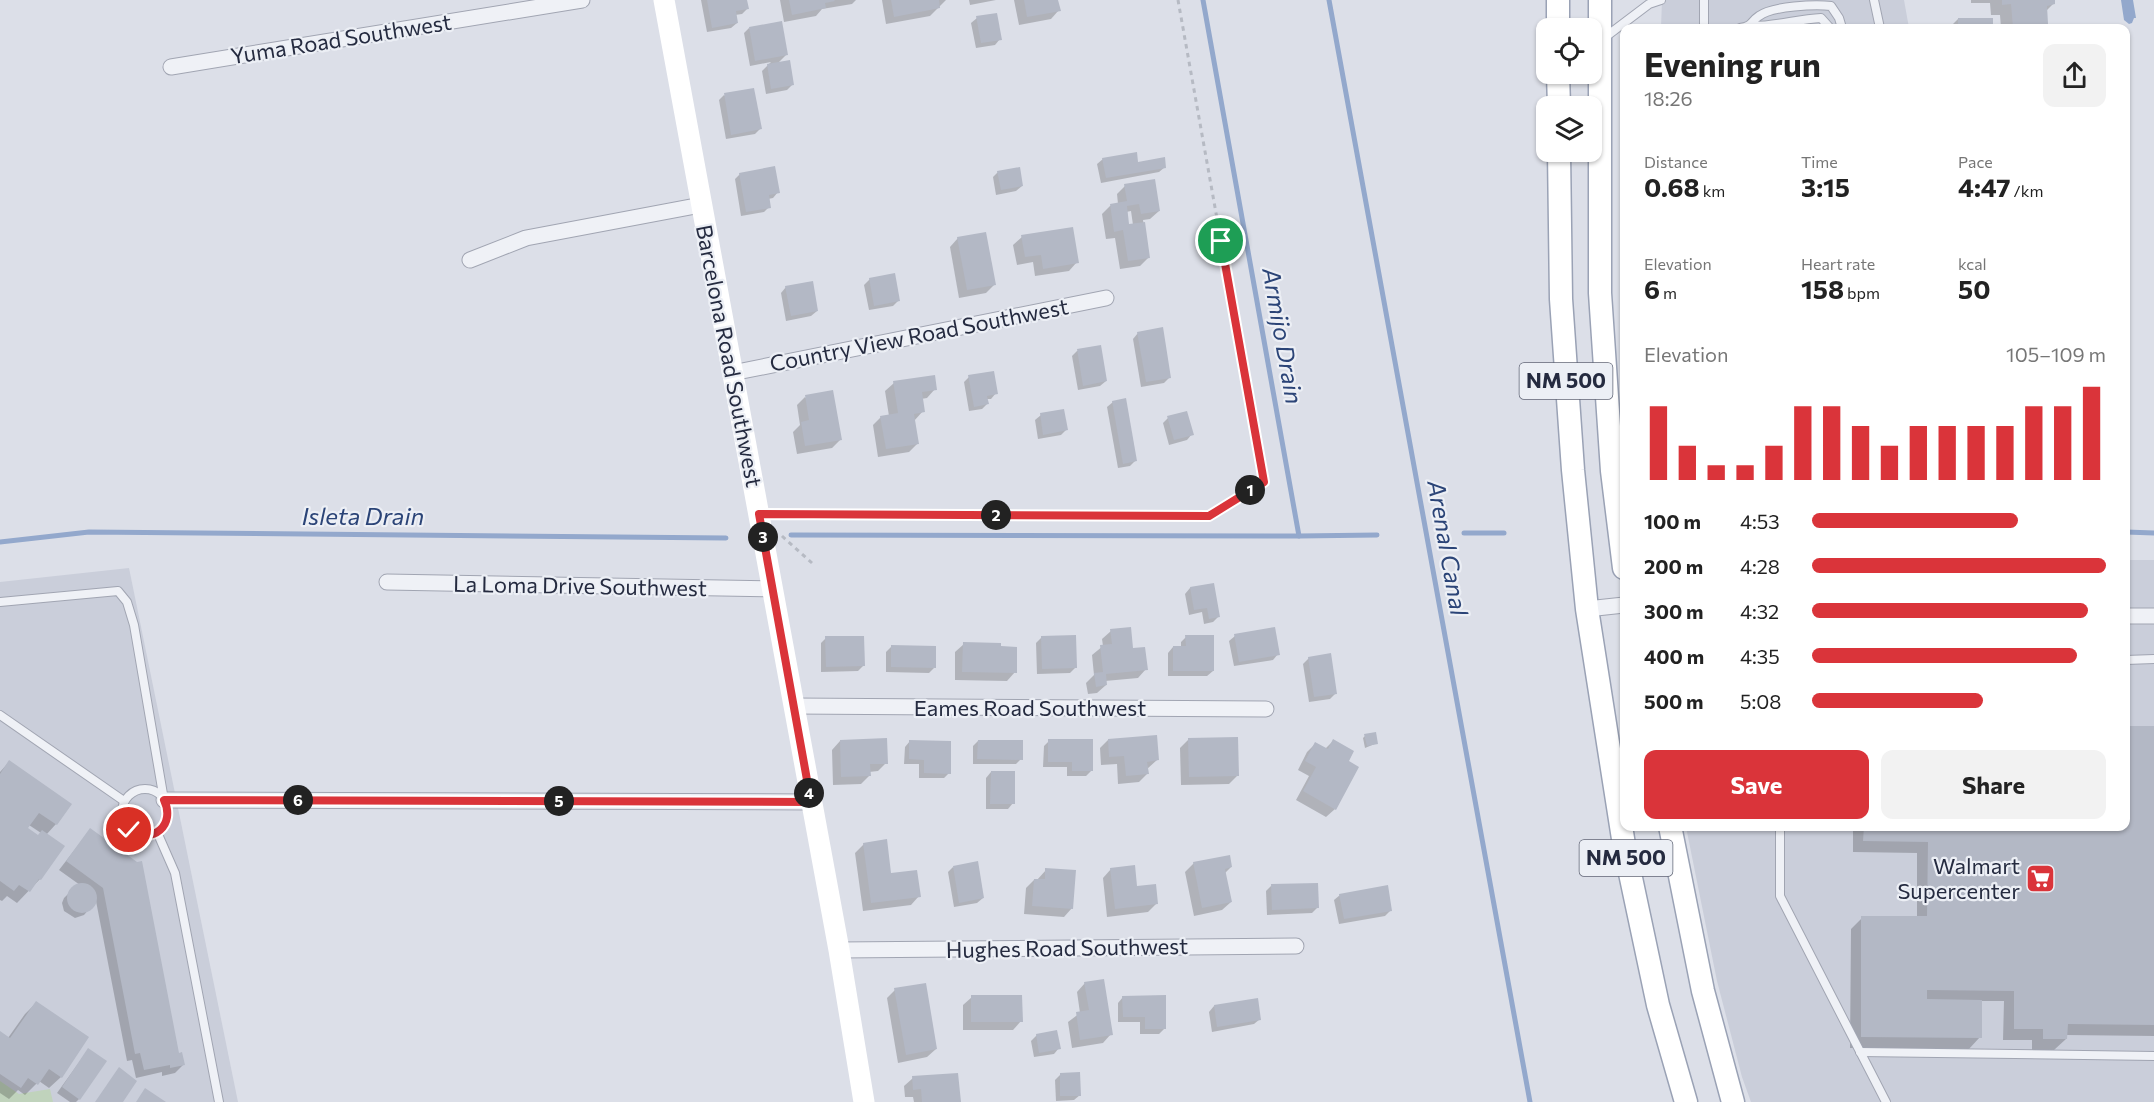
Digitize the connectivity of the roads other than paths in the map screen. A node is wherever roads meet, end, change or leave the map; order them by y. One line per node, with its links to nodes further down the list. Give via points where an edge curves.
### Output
1 (582, 0): 19 (street, Yuma Road Southwest)
2 (664, 0): 22 (street, Barcelona Road Southwest)
3 (1558, 0): 8 (main road)
4 (1600, 0): 9 (main road, NM 500)
5 (1661, 0): 10 (lane)
6 (1704, 0): 11 (lane)
7 (1874, 0): 16 (lane)
8 (1558, 18)
9 (1600, 18)
10 (1623, 24)
11 (1704, 24)
12 (1752, 24): 15 (lane, via 1770,11 1820,4 1831,6)
13 (1779, 24): 14 (lane, via 1821,18)
14 (1826, 24)
15 (1841, 24)
16 (1879, 24)
17 (1620, 26): 18 (lane)
18 (1602, 39)
19 (171, 67)
20 (1600, 84): 26 (main road, NM 500, via 1600,293)
21 (1559, 162): 31 (main road, NM 500, via 1561,299)
22 (701, 205): 23 (street, via 526,238); 25 (street, Barcelona Road Southwest)
23 (470, 260)
24 (1106, 298): 25 (street, Country View Road Southwest)
25 (732, 373): 28 (street, Barcelona Road Southwest)
26 (1620, 536)
27 (387, 582): 28 (street, La Loma Drive Southwest)
28 (772, 589): 36 (street, Barcelona Road Southwest)
29 (0, 602): 39 (lane, via 118,591 134,626)
30 (1620, 605): 31 (street)
31 (1587, 609): 42 (main road, NM 500)
32 (2130, 615): 33 (street)
33 (2154, 616)
34 (2154, 659): 35 (lane)
35 (2130, 660)
36 (793, 706): 37 (street, Eames Road Southwest); 41 (street, Barcelona Road Southwest)
37 (1266, 710)
38 (0, 715): 40 (lane)
39 (164, 800): 40 (lane, via 144,789 136,790); 41 (street); 46 (lane, via 168,814)
40 (124, 801): 46 (lane, via 122,816 129,830 143,836)
41 (811, 802): 48 (street, Barcelona Road Southwest)
42 (1620, 825)
43 (1621, 831): 53 (main road, NM 500, via 1658,1005)
44 (1671, 831): 54 (main road, NM 500, via 1703,991)
45 (1780, 831): 49 (lane, via 1780,896)
46 (157, 832): 51 (lane, via 175,873)
47 (1296, 946): 48 (street, Hughes Road Southwest)
48 (839, 950): 52 (street, Barcelona Road Southwest)
49 (1860, 1052): 50 (lane); 55 (lane)
50 (2154, 1056)
51 (219, 1102)
52 (864, 1102)
53 (1686, 1102)
54 (1733, 1102)
55 (1886, 1102)

